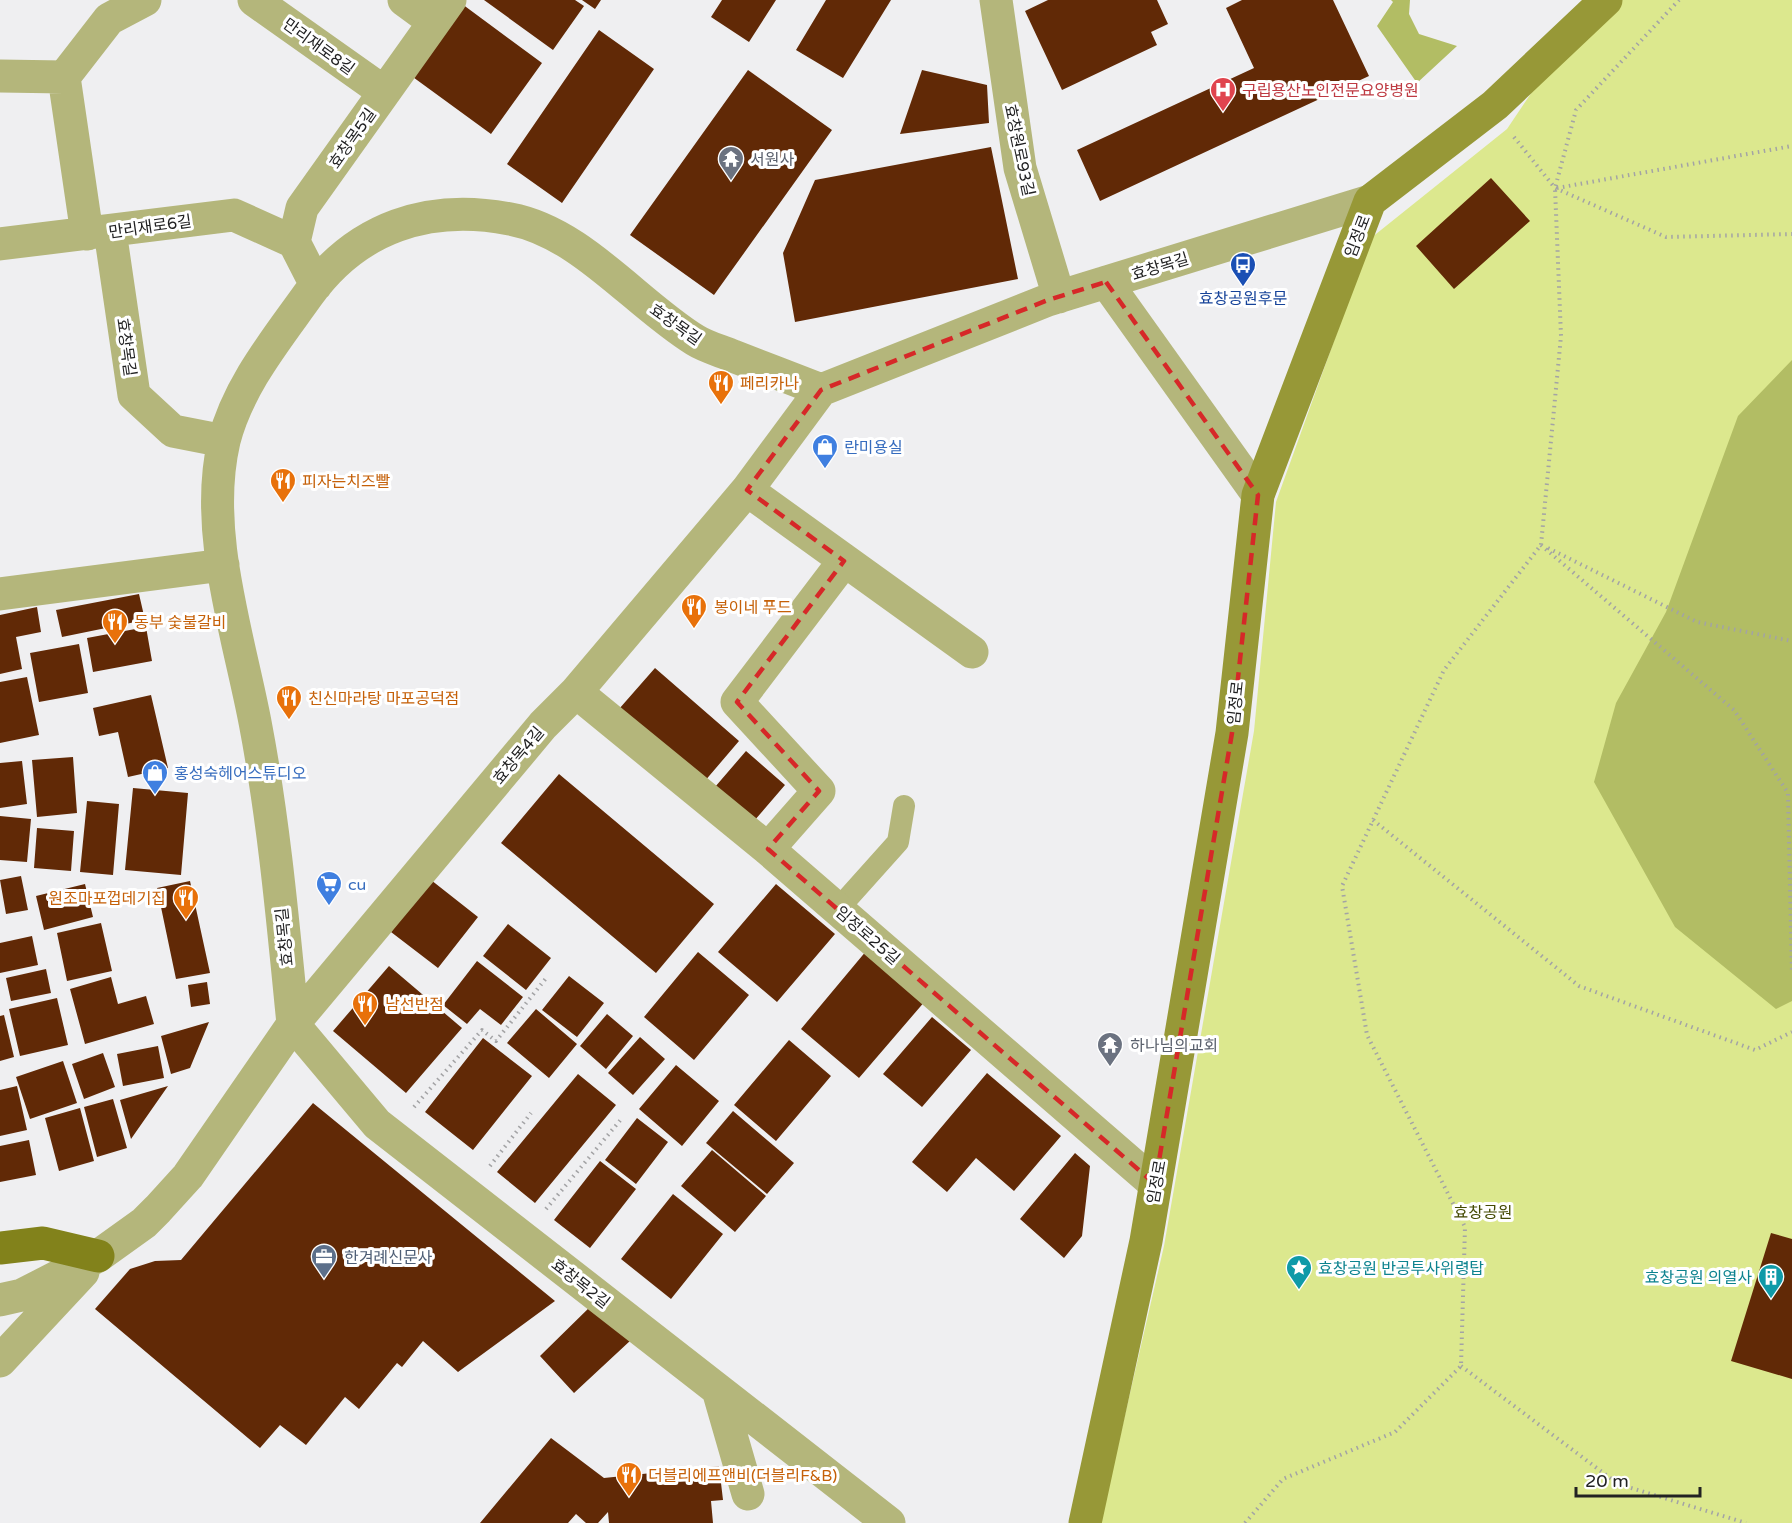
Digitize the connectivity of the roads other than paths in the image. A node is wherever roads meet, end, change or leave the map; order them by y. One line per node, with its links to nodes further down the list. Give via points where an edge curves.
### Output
1 (145, 0): 8 (street, via 108,19)
2 (254, 0): 9 (street, 만리재로8길)
3 (404, 0): 6 (street)
4 (996, 0): 16 (street, 효창원로93길, via 1020,168)
5 (1606, 0): 10 (street, 임정로, via 1495,105)
6 (442, 11): 9 (street, 효창목5길)
7 (0, 76): 8 (street)
8 (64, 77): 11 (street)
9 (384, 92): 12 (street, 효창목5길, via 302,208)
10 (1370, 201): 14 (street, 효창목길); 20 (street, 임정로)
11 (99, 233): 12 (street, 만리재로6길, via 234,215); 13 (street, 만리재로6길); 18 (street, 효창목길, via 134,395 173,430)
12 (294, 242): 15 (street)
13 (0, 244)
14 (1106, 282): 16 (street, 효창목길); 20 (street)
15 (316, 285): 17 (street, 효창목길, via 347,253 376,233 412,219 481,215 514,219 554,232 697,342); 18 (street, 효창목길, via 244,388)
16 (1059, 297): 17 (street, 효창목길)
17 (821, 390): 19 (street, 효창목4길)
18 (224, 441): 22 (street, 효창목길, via 218,519)
19 (747, 490): 21 (street); 25 (street, 효창목4길)
20 (1258, 495): 30 (street, 임정로, via 1232,733)
21 (844, 561): 24 (street); 27 (street, via 737,702 819,791)
22 (223, 564): 23 (street); 29 (street, 효창목길, via 255,722 276,859)
23 (0, 594)
24 (972, 652)
25 (576, 692): 27 (street, 임정로25길); 29 (street, 효창목4길, via 543,725)
26 (904, 806): 28 (lane, via 898,842)
27 (768, 849): 28 (street, 임정로25길)
28 (838, 909): 30 (street, 임정로25길)
29 (293, 1024): 32 (street, via 188,1176 144,1223); 35 (street, 효창목2길, via 376,1124)
30 (1155, 1184): 38 (street, 임정로)
31 (0, 1248): 32 (main road, via 43,1243)
32 (98, 1256): 33 (street, via 22,1295); 34 (street)
33 (0, 1300)
34 (0, 1361)
35 (718, 1390): 36 (street); 37 (street, 효창목2길)
36 (748, 1494)
37 (889, 1523)
38 (1085, 1523)

